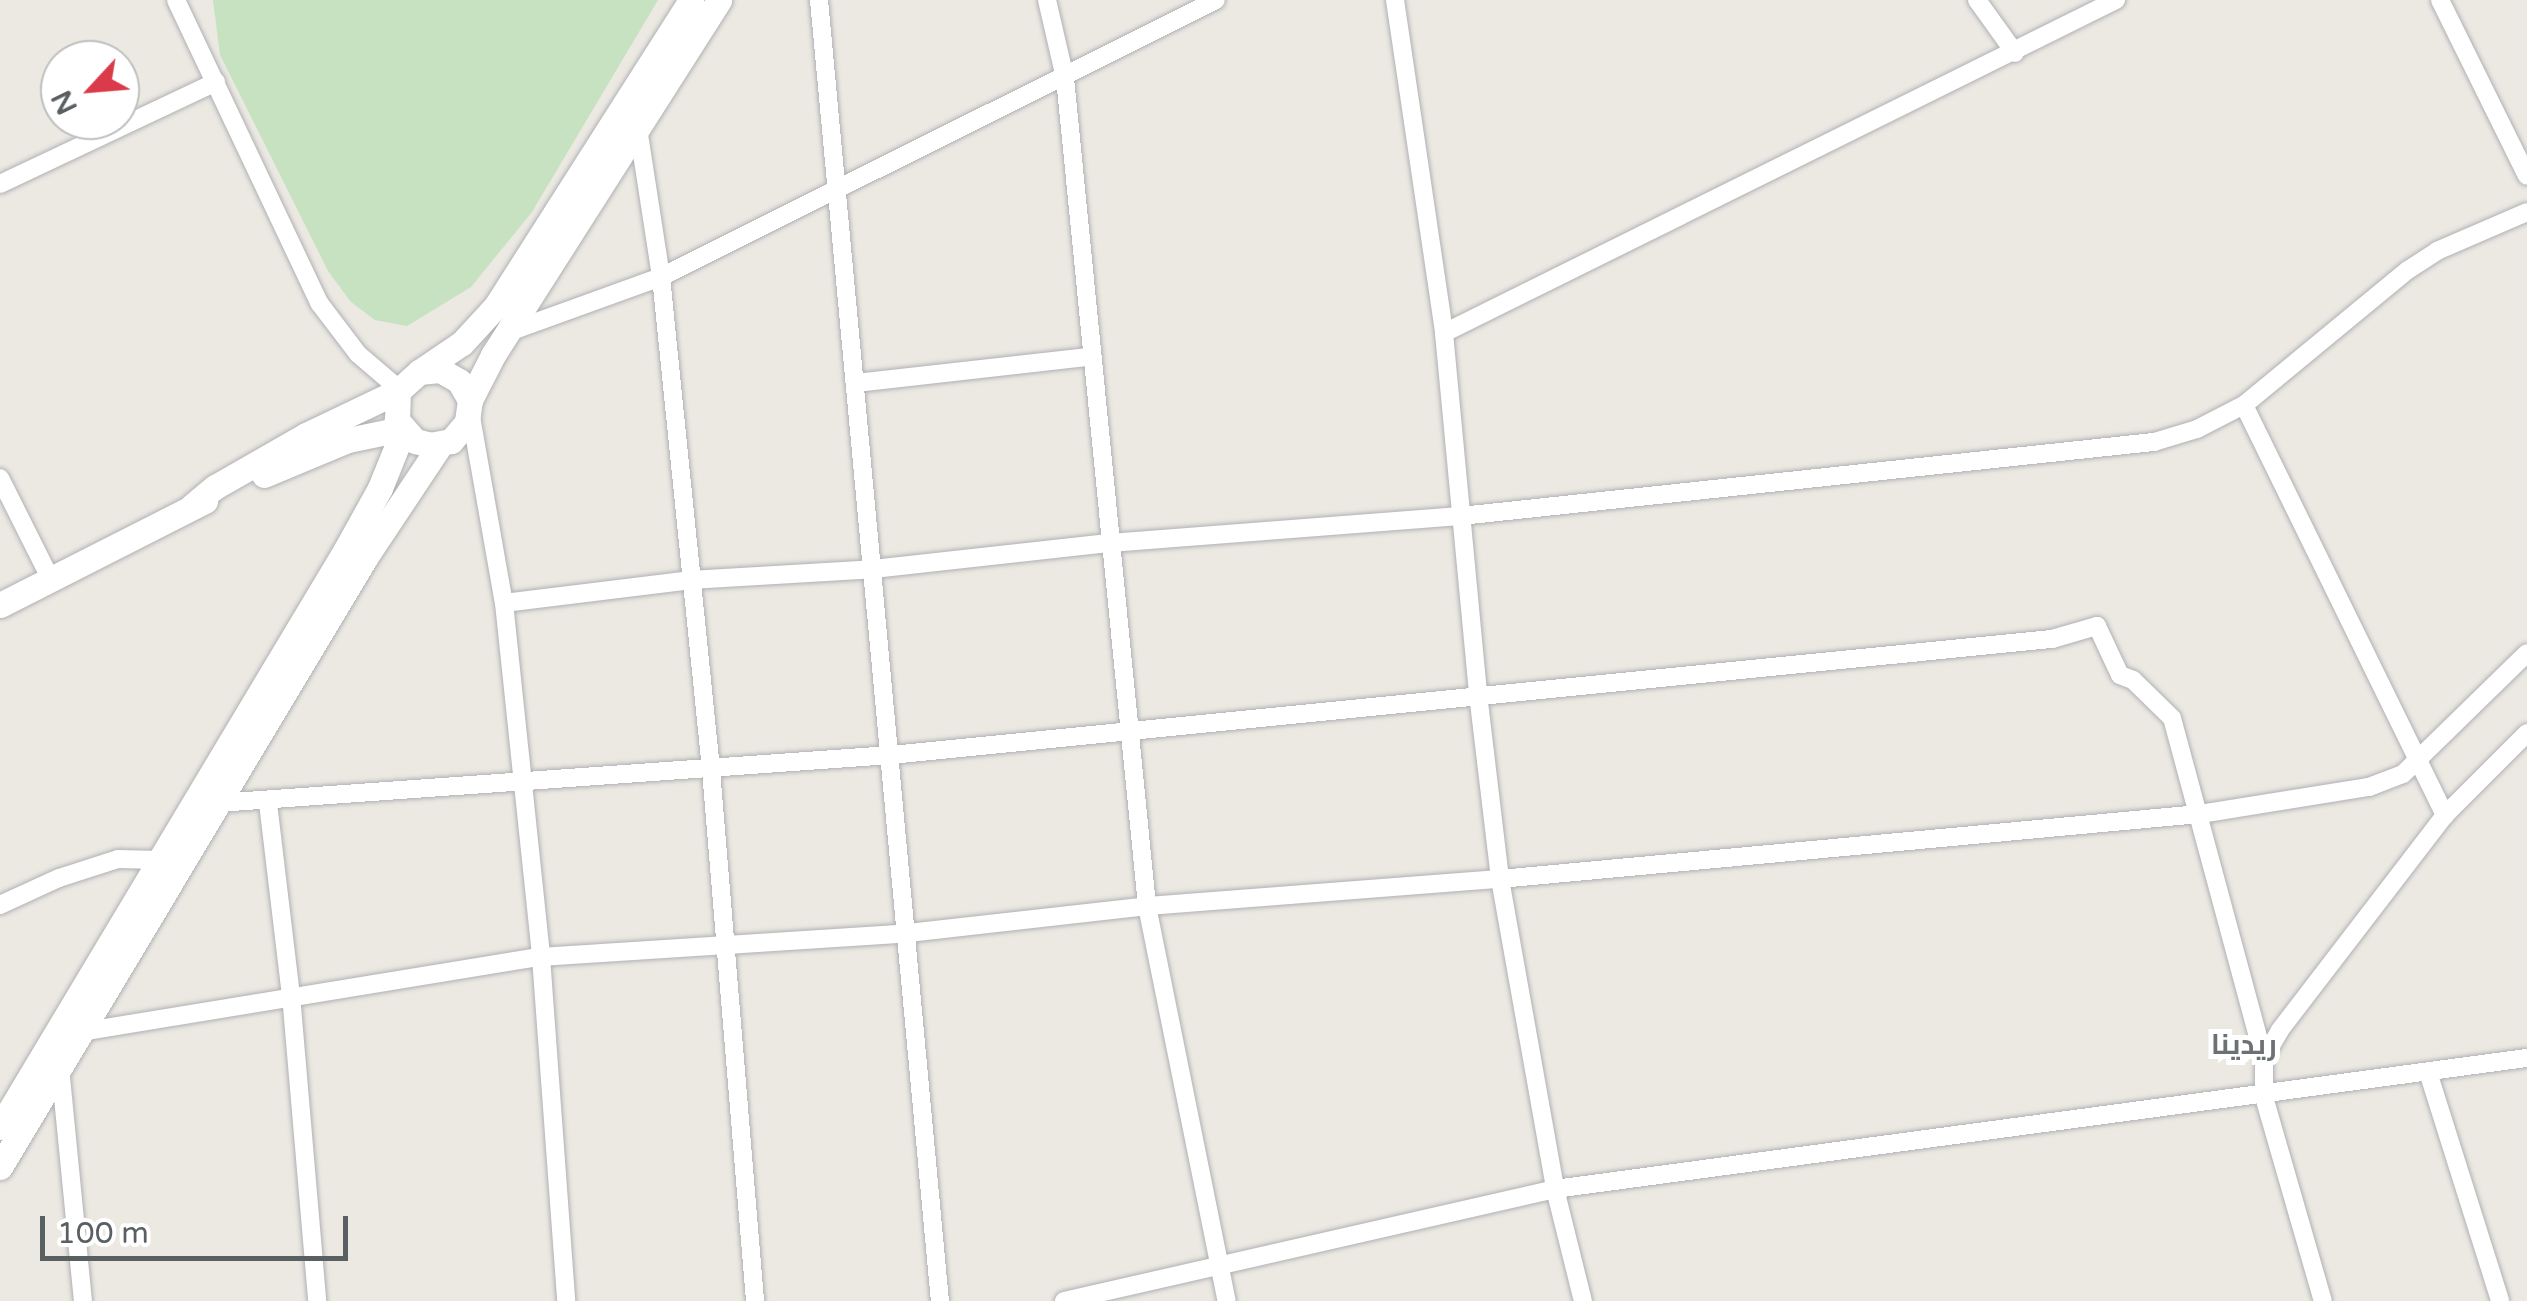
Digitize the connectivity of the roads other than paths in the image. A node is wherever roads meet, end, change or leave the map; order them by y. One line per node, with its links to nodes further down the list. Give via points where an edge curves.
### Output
1 (176, 0): 13 (street)
2 (691, 0): 24 (main road, via 496,306 462,343)
3 (719, 0): 14 (main road)
4 (820, 0): 17 (street)
5 (1048, 0): 12 (street)
6 (1216, 0): 12 (street)
7 (1396, 0): 21 (street)
8 (1977, 0): 11 (street)
9 (2116, 0): 11 (street)
10 (2440, 0): 15 (street)
11 (2015, 53): 21 (street)
12 (1064, 78): 17 (street); 22 (street)
13 (216, 82): 16 (street); 24 (street, via 320,304 358,354)
14 (638, 128): 19 (street); 20 (main road)
15 (2527, 176)
16 (0, 184)
17 (838, 192): 19 (street); 23 (street)
18 (2527, 212): 26 (street, via 2437,250)
19 (661, 277): 20 (street); 35 (street)
20 (509, 332): 25 (main road)
21 (1444, 332): 31 (street)
22 (1089, 357): 23 (street); 32 (street)
23 (856, 383): 33 (street)
24 (405, 384): 25 (main road, via 450,374); 27 (main road, via 395,410); 30 (main road, via 214,487)
25 (470, 405): 28 (main road, via 461,433); 36 (street)
26 (2244, 405): 31 (street, via 2154,442); 43 (street)
27 (402, 430): 28 (main road, via 423,444); 30 (main road, via 348,440); 50 (main road, via 345,552)
28 (440, 445): 46 (main road)
29 (0, 478): 34 (street)
30 (192, 506): 34 (main road)
31 (1461, 516): 32 (street); 39 (street)
32 (1110, 543): 33 (street); 40 (street)
33 (873, 569): 35 (street); 42 (street)
34 (51, 580): 37 (main road)
35 (690, 580): 36 (street); 44 (street)
36 (504, 603): 45 (street)
37 (0, 605)
38 (2527, 652): 43 (street)
39 (1478, 694): 40 (street); 48 (street, via 2052,639 2097,626 2120,675 2134,680 2172,718); 51 (street)
40 (1132, 728): 42 (street); 53 (street)
41 (2527, 733): 49 (street)
42 (890, 755): 44 (street); 54 (street)
43 (2421, 760): 48 (street, via 2368,787); 49 (street)
44 (711, 770): 45 (street); 55 (street)
45 (520, 781): 47 (street); 56 (street)
46 (218, 803): 47 (street); 58 (main road)
47 (268, 803): 57 (street)
48 (2200, 814): 51 (street); 59 (street)
49 (2445, 815): 59 (street)
50 (160, 860): 52 (street, via 118,859); 64 (main road)
51 (1500, 879): 53 (street); 66 (street)
52 (0, 905)
53 (1147, 906): 54 (street); 67 (street)
54 (908, 933): 55 (street); 72 (street)
55 (722, 944): 56 (street); 71 (street)
56 (540, 957): 57 (street); 70 (street)
57 (291, 994): 58 (street); 69 (street)
58 (81, 1032): 61 (main road)
59 (2264, 1058): 63 (street)
60 (2527, 1058): 62 (street)
61 (60, 1066): 65 (main road); 68 (street)
62 (2428, 1072): 63 (street); 77 (street)
63 (2264, 1096): 66 (street); 76 (street)
64 (0, 1126)
65 (0, 1167)
66 (1555, 1189): 67 (street); 75 (street)
67 (1218, 1265): 73 (street); 74 (street)
68 (83, 1301)
69 (317, 1301)
70 (566, 1301)
71 (754, 1301)
72 (940, 1301)
73 (1064, 1301)
74 (1227, 1301)
75 (1583, 1301)
76 (2323, 1301)
77 (2500, 1301)

